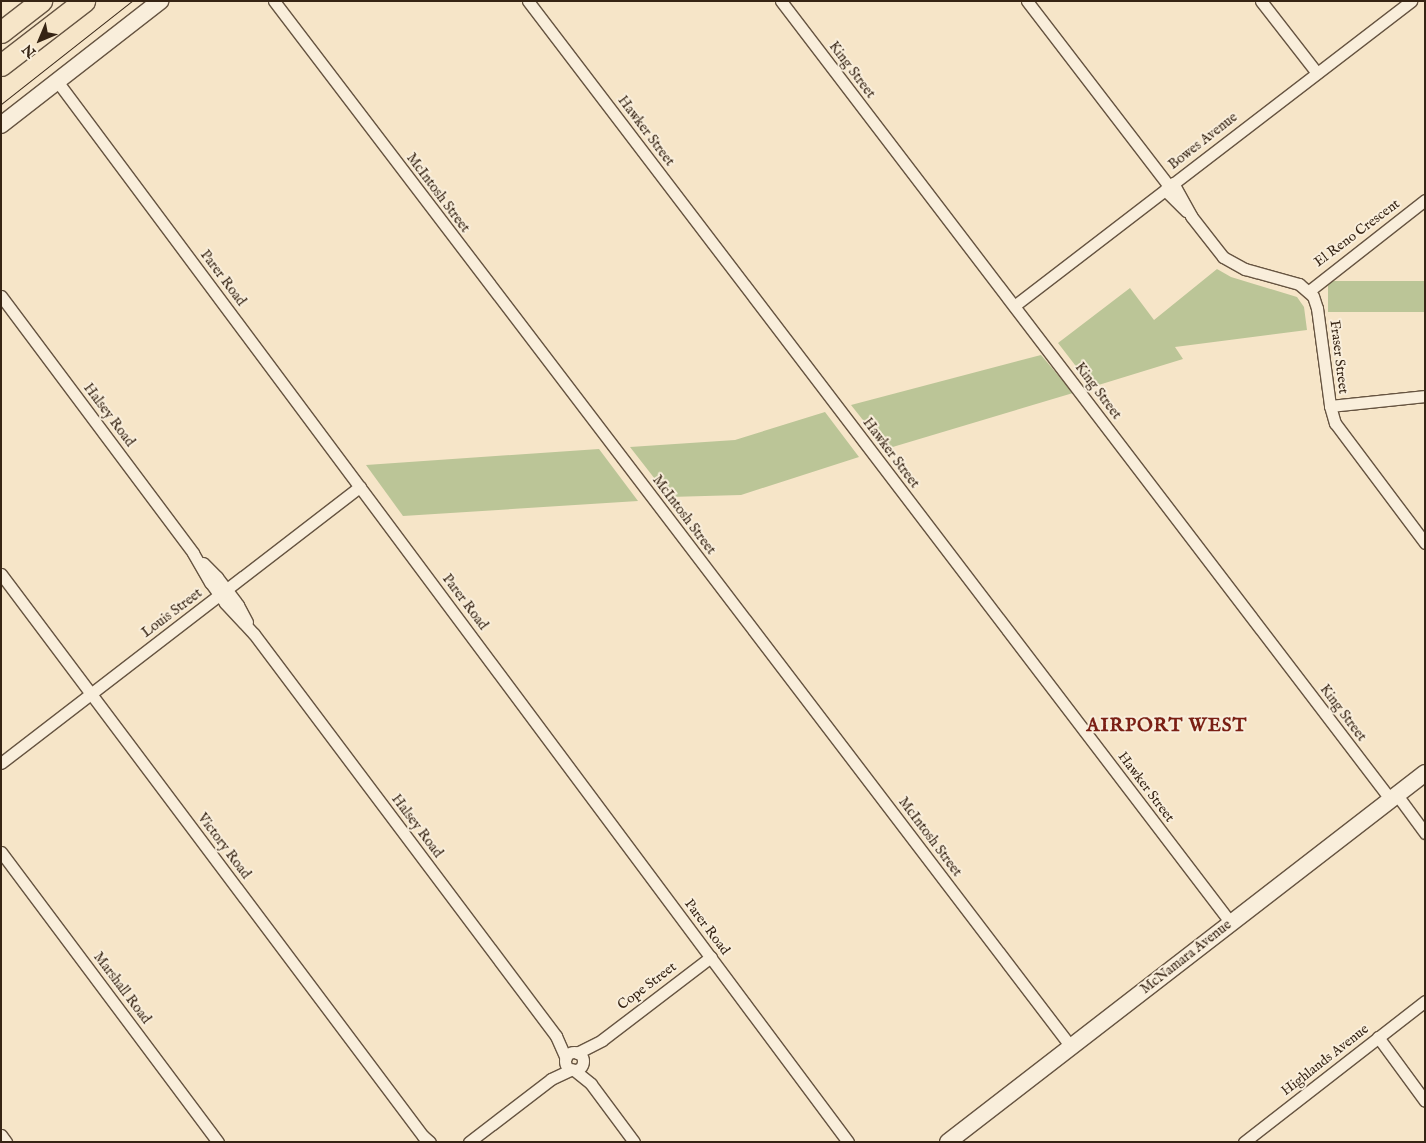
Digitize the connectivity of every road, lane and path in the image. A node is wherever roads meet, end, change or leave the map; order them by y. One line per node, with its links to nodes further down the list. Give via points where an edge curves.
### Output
1 (41, 1): 10 (highway)
2 (84, 1): 11 (highway)
3 (160, 1): 13 (street)
4 (274, 1): 36 (street, McIntosh Street)
5 (528, 1): 32 (street, Hawker Street)
6 (781, 1): 19 (street, King Street)
7 (1027, 1): 15 (street)
8 (1262, 1): 12 (street)
9 (1411, 1): 12 (street, Bowes Avenue)
10 (1, 32)
11 (1, 65)
12 (1316, 73): 15 (street, Bowes Avenue)
13 (57, 81): 14 (street); 22 (street, Parer Road)
14 (1, 125)
15 (1169, 186): 17 (street, via 1230,262 1299,284); 19 (street, Bowes Avenue)
16 (1425, 200): 17 (street, El Reno Crescent)
17 (1309, 291): 21 (street, Fraser Street, via 1317,308)
18 (1, 296): 25 (street, Halsey Road)
19 (1014, 306): 29 (street, King Street)
20 (1425, 396): 21 (street)
21 (1330, 406): 23 (street, Fraser Street, via 1339,430)
22 (360, 487): 25 (street, Louis Street); 33 (street, Parer Road)
23 (1425, 543)
24 (1, 574): 26 (street, Victory Road)
25 (223, 592): 26 (street, Louis Street); 37 (street, Halsey Road, via 238,605 254,634)
26 (91, 694): 27 (street, Louis Street); 40 (street, Victory Road)
27 (1, 763)
28 (1425, 773): 29 (street, McNamara Avenue)
29 (1394, 797): 30 (street, King Street); 32 (street, McNamara Avenue)
30 (1425, 833)
31 (1, 852): 43 (street, Marshall Road)
32 (1231, 923): 36 (street, McNamara Avenue)
33 (711, 957): 37 (street, Cope Street); 46 (street, Parer Road)
34 (1425, 1001): 35 (street, Highlands Avenue)
35 (1378, 1038): 38 (street); 41 (street, Highlands Avenue)
36 (1071, 1046): 47 (street, McNamara Avenue)
37 (574, 1061): 44 (street, Cope Street); 45 (street, Halsey Road)
38 (1425, 1101)
39 (1, 1135): 42 (street)
40 (426, 1140)
41 (1251, 1140)
42 (6, 1142)
43 (218, 1142)
44 (469, 1142)
45 (634, 1142)
46 (848, 1142)
47 (948, 1142)

